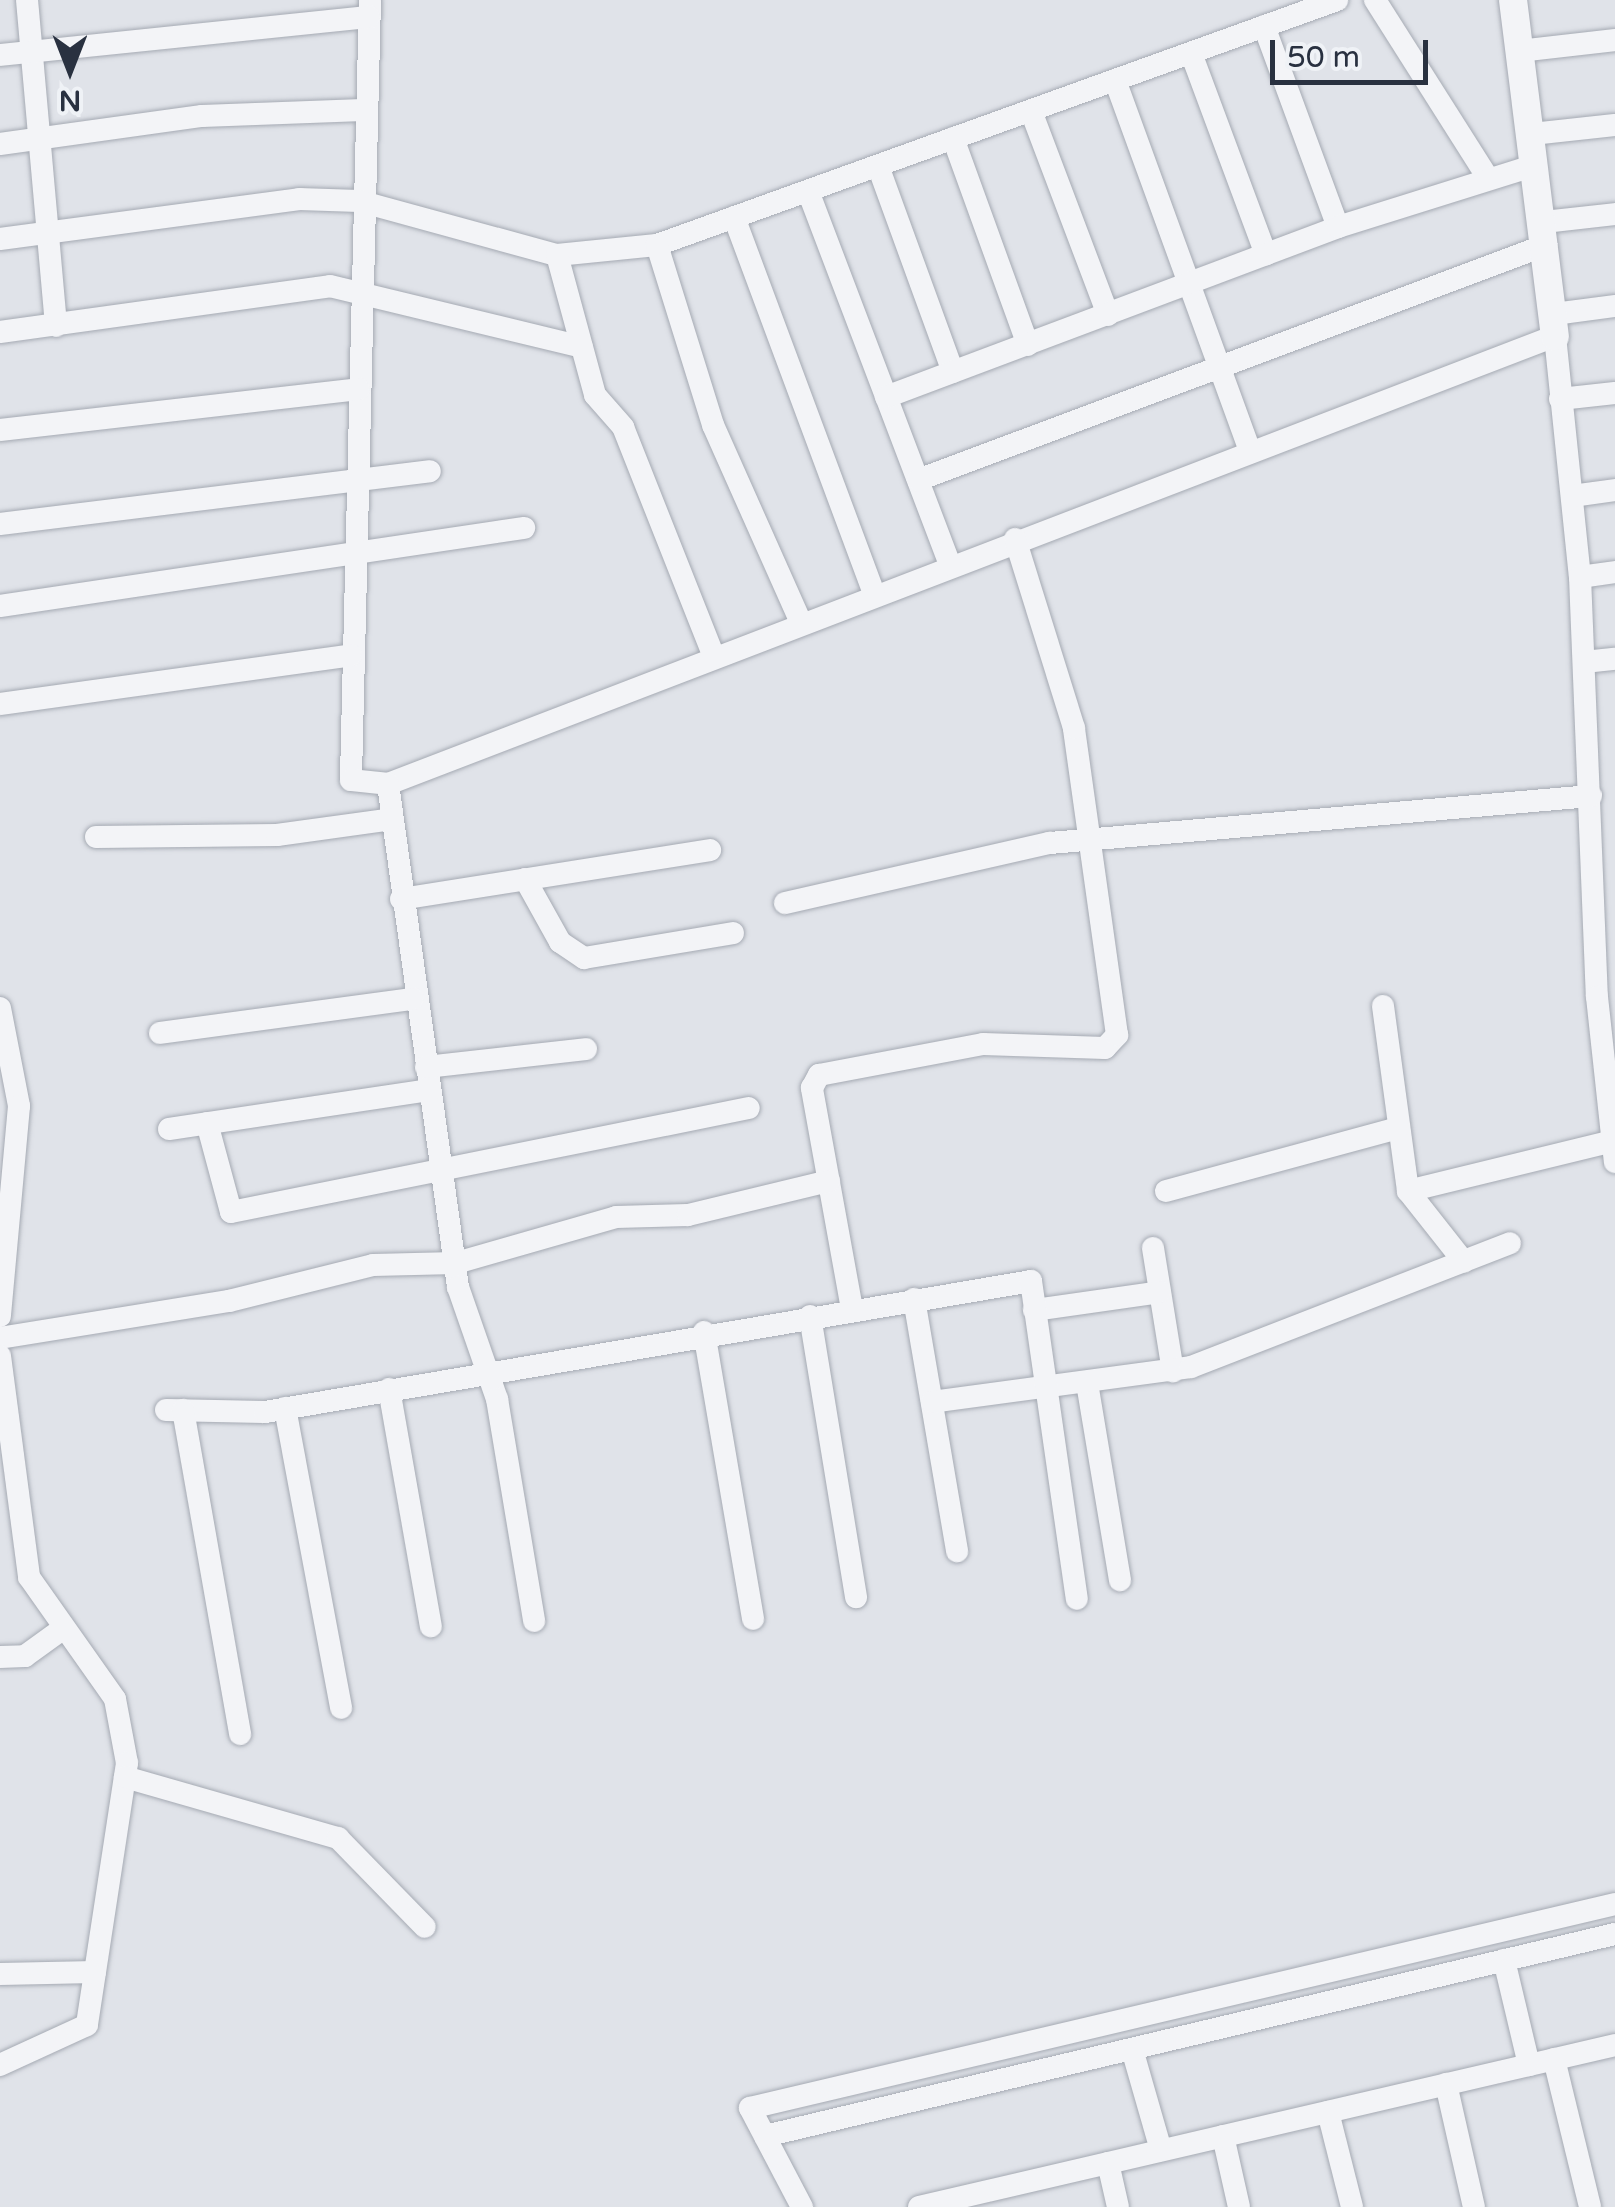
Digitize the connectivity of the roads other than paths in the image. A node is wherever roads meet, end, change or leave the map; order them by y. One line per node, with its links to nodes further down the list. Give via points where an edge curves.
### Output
1 (27, 0): 9 (street)
2 (1374, 0): 22 (street)
3 (1513, 0): 8 (street)
4 (1327, 1): 6 (street)
5 (370, 8): 9 (street); 13 (street)
6 (1264, 26): 10 (street); 27 (street)
7 (1615, 40): 8 (street)
8 (1519, 51): 16 (street)
9 (30, 52): 11 (street); 18 (street)
10 (1192, 52): 12 (street); 33 (street)
11 (0, 55)
12 (1115, 80): 14 (street); 34 (street)
13 (363, 110): 18 (street, via 202,116); 24 (street)
14 (1031, 110): 17 (street); 37 (street)
15 (1615, 125): 16 (street)
16 (1532, 134): 20 (street)
17 (953, 138): 21 (street); 41 (street)
18 (39, 140): 19 (street); 29 (street)
19 (0, 144)
20 (1536, 165): 22 (street); 28 (street)
21 (878, 166): 23 (street); 44 (street)
22 (1486, 176): 27 (street)
23 (808, 191): 26 (street); 47 (street)
24 (360, 201): 29 (street, via 260,202); 32 (street); 35 (street)
25 (1615, 214): 28 (street)
26 (734, 218): 31 (street); 63 (street)
27 (1338, 227): 33 (street)
28 (1545, 233): 38 (street); 43 (street)
29 (48, 234): 30 (street); 39 (street)
30 (0, 239)
31 (658, 245): 32 (street); 65 (street, via 713,425)
32 (556, 256): 42 (street)
33 (1266, 256): 34 (street)
34 (1190, 285): 37 (street); 43 (street)
35 (360, 292): 39 (street, via 330,286); 42 (street); 45 (street)
36 (1615, 306): 38 (street)
37 (1108, 315): 41 (street)
38 (1554, 325): 48 (street); 50 (street)
39 (56, 326): 40 (street)
40 (0, 332)
41 (1028, 344): 44 (street)
42 (582, 347): 66 (street, via 595,395 623,427)
43 (1219, 367): 50 (street); 53 (street)
44 (953, 372): 47 (street)
45 (360, 389): 49 (street); 52 (street)
46 (1615, 393): 48 (street)
47 (886, 397): 53 (street)
48 (1560, 400): 55 (street)
49 (0, 430)
50 (1250, 451): 58 (street)
51 (430, 471): 52 (street)
52 (356, 480): 56 (street); 59 (street)
53 (918, 480): 60 (street)
54 (1615, 490): 55 (street)
55 (1572, 496): 62 (street)
56 (0, 524)
57 (524, 528): 59 (street)
58 (1015, 539): 60 (street); 77 (street, via 1064,684)
59 (354, 556): 64 (street); 67 (street)
60 (950, 565): 63 (street)
61 (1615, 572): 62 (street)
62 (1580, 577): 69 (street)
63 (874, 593): 65 (street)
64 (0, 606)
65 (800, 620): 66 (street)
66 (713, 654): 73 (street)
67 (350, 655): 70 (street); 73 (street, via 347,767 361,787)
68 (1615, 659): 69 (street)
69 (1584, 662): 72 (street)
70 (0, 704)
71 (1615, 756): 72 (street)
72 (1590, 760): 74 (street)
73 (388, 784): 75 (street)
74 (1591, 796): 77 (street); 82 (street)
75 (392, 819): 76 (street, via 277,836); 80 (street)
76 (96, 838)
77 (1090, 841): 81 (street); 97 (street, via 1113,1042 982,1044 818,1076 812,1088)
78 (710, 850): 79 (street)
79 (525, 879): 80 (street); 83 (street, via 560,942 584,958)
80 (402, 898): 84 (street)
81 (785, 903)
82 (1605, 931): 95 (street)
83 (733, 932)
84 (413, 999): 87 (street); 89 (street)
85 (1383, 1006): 93 (street)
86 (1, 1016): 91 (street)
87 (160, 1033)
88 (586, 1049): 89 (street)
89 (428, 1079): 92 (street); 96 (street)
90 (750, 1108): 96 (street)
91 (10, 1109): 100 (street)
92 (207, 1123): 94 (street); 96 (street, via 230,1212)
93 (1398, 1128): 98 (street); 99 (street)
94 (169, 1129)
95 (1614, 1152): 99 (street)
96 (445, 1169): 104 (street)
97 (829, 1181): 104 (street, via 688,1215 616,1217); 107 (street)
98 (1166, 1191)
99 (1408, 1191): 103 (street)
100 (2, 1231): 109 (street)
101 (1510, 1243): 103 (street)
102 (1153, 1248): 105 (street)
103 (1464, 1262): 115 (street)
104 (456, 1263): 112 (street, via 374,1265 229,1301); 114 (street, via 461,1306)
105 (1160, 1292): 108 (street); 115 (street)
106 (914, 1299): 107 (street); 108 (street, via 1031,1282); 119 (street)
107 (852, 1309): 110 (street)
108 (1034, 1310): 117 (street)
109 (0, 1316)
110 (810, 1316): 111 (street); 123 (street)
111 (704, 1332): 114 (street); 125 (street)
112 (0, 1338)
113 (0, 1356): 128 (street, via 29,1577)
114 (488, 1370): 118 (street); 126 (street)
115 (1173, 1371): 116 (street)
116 (1087, 1383): 117 (street); 122 (street)
117 (1041, 1388): 119 (street); 124 (street)
118 (389, 1389): 120 (street); 127 (street)
119 (932, 1402): 121 (street)
120 (285, 1408): 130 (street); 131 (street, via 175,1410)
121 (958, 1551)
122 (1120, 1580)
123 (856, 1596)
124 (1077, 1599)
125 (753, 1618)
126 (534, 1621)
127 (431, 1626)
128 (61, 1630): 129 (street, via 25,1656); 132 (street, via 115,1699)
129 (0, 1657)
130 (341, 1708)
131 (240, 1734)
132 (125, 1777): 134 (street, via 338,1838); 138 (street)
133 (1615, 1904): 136 (street)
134 (425, 1928)
135 (1615, 1934): 137 (street)
136 (1397, 1955): 140 (street); 141 (street)
137 (1504, 1960): 140 (street); 147 (street)
138 (95, 1972): 139 (street); 146 (street, via 77,2036)
139 (0, 1974)
140 (1404, 1984): 143 (street)
141 (1096, 2026): 144 (street); 150 (street, via 750,2108)
142 (1615, 2045): 145 (street)
143 (1132, 2049): 144 (street); 152 (street)
144 (1105, 2055): 150 (street)
145 (1554, 2059): 147 (street); 161 (street)
146 (0, 2065)
147 (1529, 2065): 148 (street)
148 (1446, 2084): 149 (street); 160 (street)
149 (1328, 2112): 151 (street); 159 (street)
150 (765, 2136): 155 (street)
151 (1223, 2136): 152 (street); 158 (street)
152 (1162, 2150): 153 (street)
153 (1108, 2163): 154 (street); 157 (street)
154 (993, 2198): 156 (street)
155 (802, 2207)
156 (919, 2207)
157 (1118, 2207)
158 (1239, 2207)
159 (1352, 2207)
160 (1474, 2207)
161 (1590, 2207)

